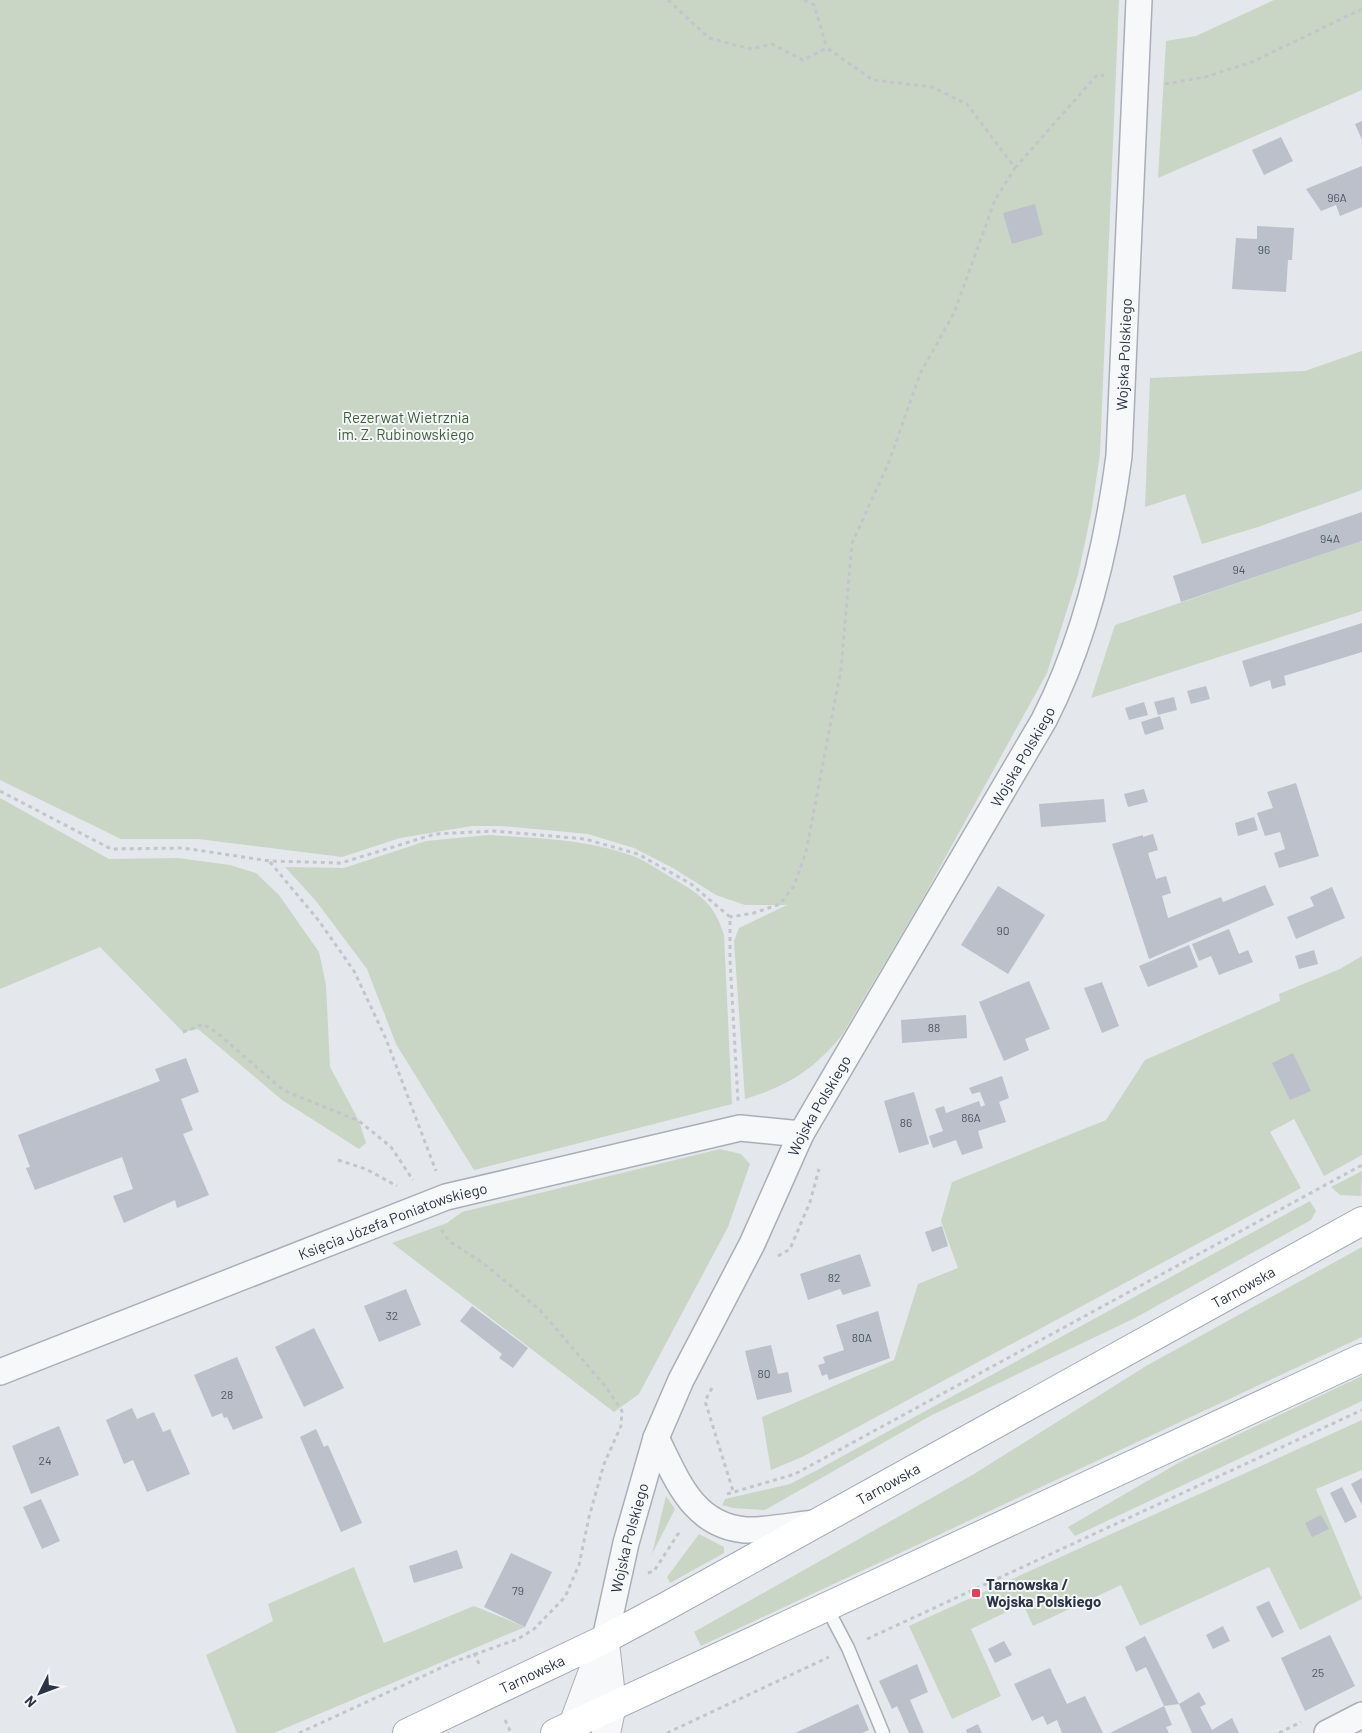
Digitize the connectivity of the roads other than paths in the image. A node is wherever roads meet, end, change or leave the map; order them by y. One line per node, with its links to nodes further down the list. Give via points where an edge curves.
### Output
1 (1139, 0): 2 (street, Wojska Polskiego, via 1119,456 1100,568 1070,664 1044,720)
2 (801, 1134): 5 (street, Księcia Józefa Poniatowskiego, via 740,1128 437,1200); 6 (street, Wojska Polskiego, via 752,1244 681,1380)
3 (1362, 1221): 7 (main road, Tarnowska)
4 (1362, 1358): 8 (main road)
5 (0, 1372)
6 (656, 1438): 7 (street, via 688,1498 709,1519 746,1530); 9 (street, Wojska Polskiego, via 624,1552)
7 (815, 1523): 9 (main road, Tarnowska)
8 (826, 1606): 10 (main road); 15 (lane, via 848,1648)
9 (605, 1639): 10 (street, Wojska Polskiego); 12 (street, Wojska Polskiego); 13 (main road, Tarnowska)
10 (612, 1705): 12 (main road); 14 (street, Wojska Polskiego)
11 (1362, 1715): 16 (street)
12 (566, 1730)
13 (407, 1733)
14 (606, 1733)
15 (883, 1733)
16 (1327, 1733)

